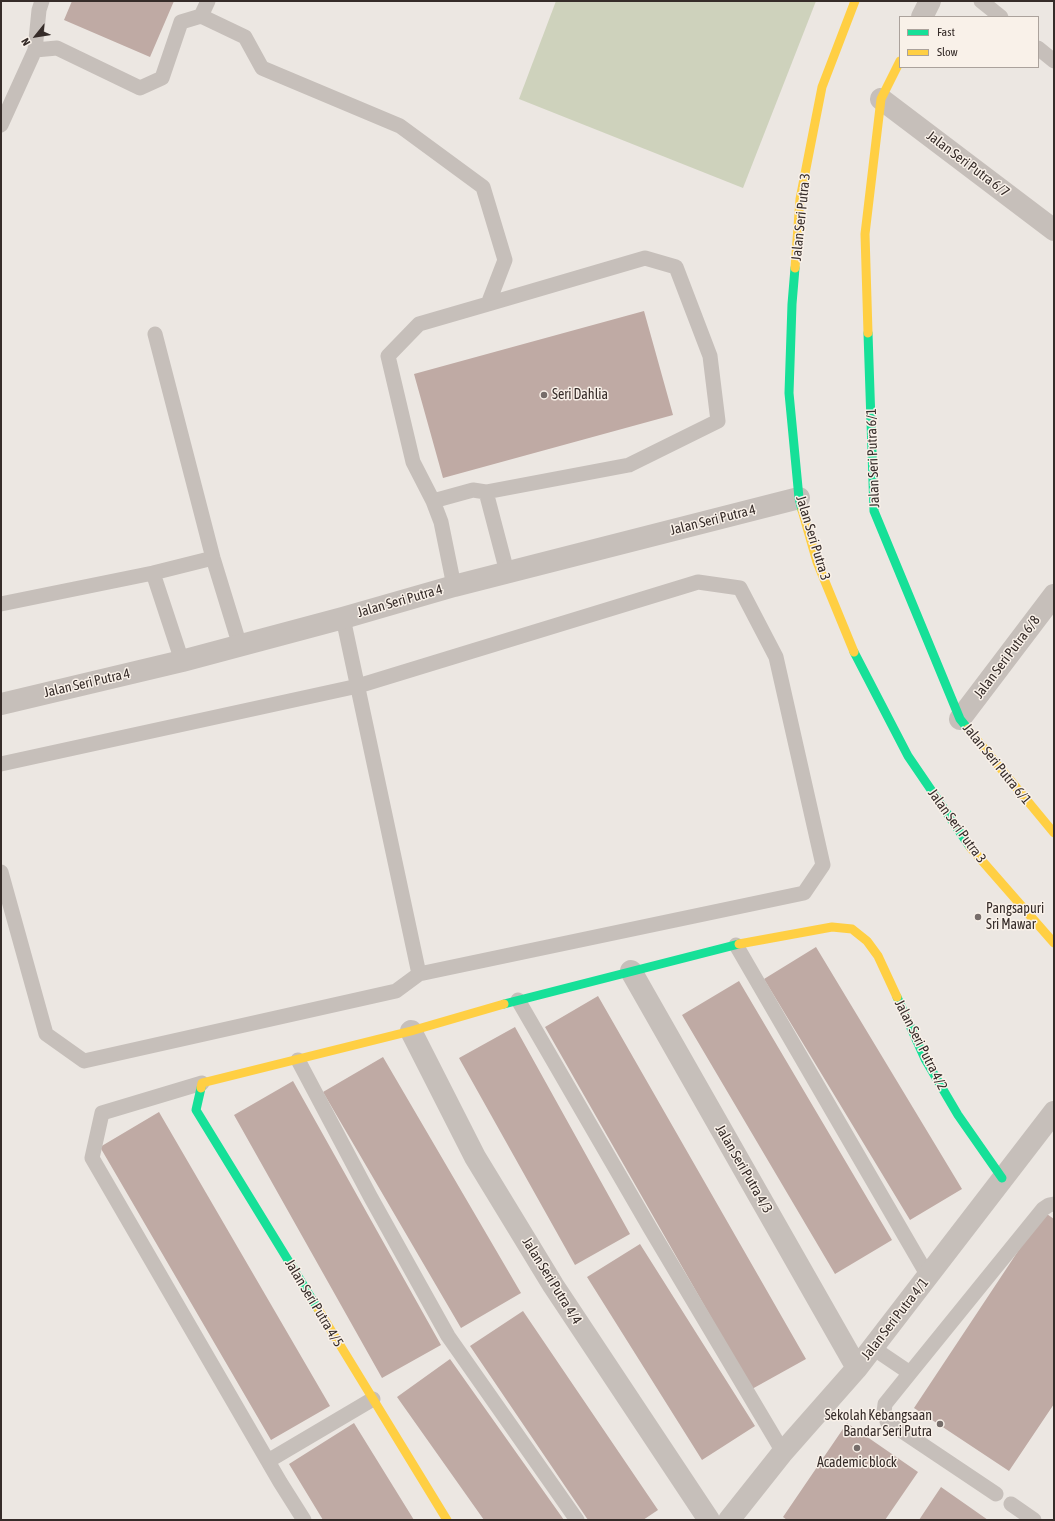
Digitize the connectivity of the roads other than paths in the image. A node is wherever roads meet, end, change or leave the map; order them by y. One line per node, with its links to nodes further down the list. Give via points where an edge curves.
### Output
1 (42, 1): 10 (lane)
2 (208, 1): 6 (lane)
3 (855, 1): 19 (street, Jalan Seri Putra 3, via 822,86 800,198 792,304 789,393)
4 (930, 1): 7 (street)
5 (982, 1): 8 (lane)
6 (201, 16): 10 (lane, via 181,22 162,78 140,88 57,48); 16 (lane, via 245,37 262,68 400,126 483,187 505,260)
7 (922, 16)
8 (1000, 16)
9 (1039, 49): 11 (lane)
10 (36, 50): 14 (lane)
11 (1054, 62)
12 (899, 63): 13 (street, Jalan Seri Putra 6/1)
13 (881, 99): 15 (street, Jalan Seri Putra 6/7); 32 (street, Jalan Seri Putra 6/1, via 865,234 874,511)
14 (1, 125)
15 (1054, 230)
16 (488, 304): 18 (lane, via 645,258 676,267 710,356 718,421 629,465); 20 (lane, via 419,324 388,356 413,462)
17 (155, 334): 21 (lane)
18 (486, 492): 20 (lane, via 473,490); 22 (lane)
19 (799, 498): 22 (street, Jalan Seri Putra 4); 36 (street, Jalan Seri Putra 3, via 817,562 854,652 908,756 970,846)
20 (433, 501): 24 (lane, via 441,522)
21 (213, 558): 23 (lane); 28 (lane)
22 (507, 572): 24 (street, Jalan Seri Putra 4)
23 (153, 573): 26 (lane); 29 (lane)
24 (454, 586): 27 (street, Jalan Seri Putra 4)
25 (1054, 595): 32 (street, Jalan Seri Putra 6/8)
26 (1, 604)
27 (343, 618): 28 (street, Jalan Seri Putra 4); 30 (lane)
28 (240, 646): 29 (street, Jalan Seri Putra 4)
29 (182, 661): 31 (street, Jalan Seri Putra 4)
30 (358, 686): 33 (lane); 39 (lane); 39 (lane, via 698,582 740,588 776,657 823,865 804,893)
31 (1, 704)
32 (960, 719): 34 (street, Jalan Seri Putra 6/1)
33 (1, 764)
34 (1053, 830)
35 (1, 872): 39 (lane, via 46,1034 84,1062 396,991)
36 (1054, 943)
37 (736, 945): 38 (street, Jalan Seri Putra 4/2); 45 (street, Jalan Seri Putra 4/2, via 832,927 852,929 867,941 878,956 925,1059 958,1115); 47 (lane)
38 (631, 971): 40 (street, Jalan Seri Putra 4/2); 49 (street, Jalan Seri Putra 4/3)
39 (419, 974)
40 (518, 1000): 41 (street, Jalan Seri Putra 4/2); 52 (lane)
41 (411, 1031): 42 (street, Jalan Seri Putra 4/2); 59 (street, Jalan Seri Putra 4/4, via 475,1157 549,1278)
42 (298, 1060): 43 (street, Jalan Seri Putra 4/2); 58 (lane, via 448,1336)
43 (202, 1083): 51 (street, Jalan Seri Putra 4/5, via 196,1110); 53 (lane, via 102,1113 92,1158)
44 (1054, 1112): 45 (street, Jalan Seri Putra 4/1)
45 (1002, 1178): 47 (street, Jalan Seri Putra 4/1)
46 (1054, 1204): 50 (lane, via 1043,1210)
47 (928, 1276): 48 (street, Jalan Seri Putra 4/1)
48 (873, 1348): 49 (street, Jalan Seri Putra 4/1); 50 (lane)
49 (857, 1368): 52 (street, Jalan Seri Putra 4/1)
50 (910, 1373): 54 (lane, via 885,1404 884,1413 887,1421)
51 (373, 1399): 53 (lane); 57 (street, Jalan Seri Putra 4/5)
52 (783, 1452): 60 (street, Jalan Seri Putra 4/1)
53 (268, 1461): 56 (lane)
54 (996, 1494)
55 (1010, 1504): 61 (lane)
56 (304, 1520)
57 (447, 1520)
58 (578, 1520)
59 (709, 1520)
60 (729, 1520)
61 (1034, 1520)

